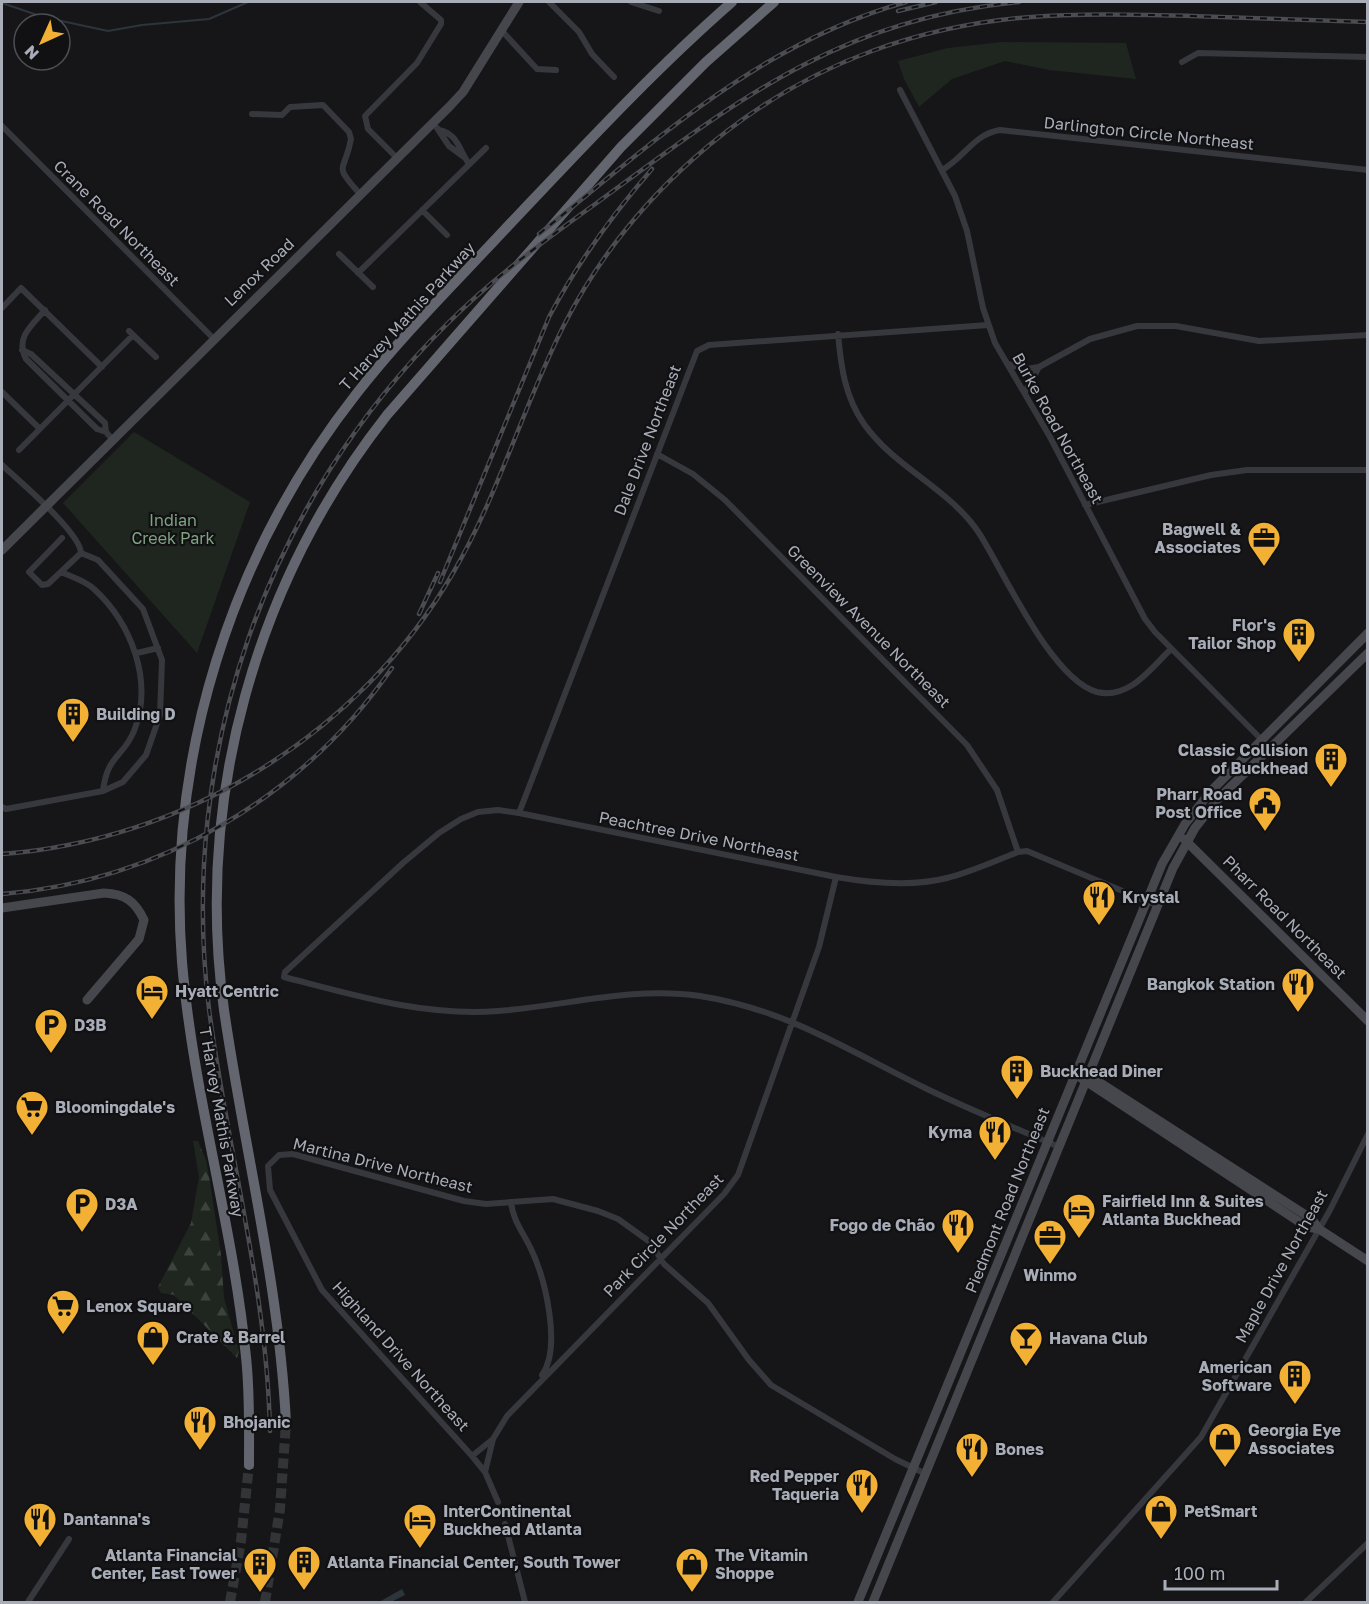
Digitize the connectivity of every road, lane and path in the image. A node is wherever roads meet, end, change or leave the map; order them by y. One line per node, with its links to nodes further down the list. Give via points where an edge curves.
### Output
1 (420, 2): 18 (street, via 441,24 417,63 365,116 369,129)
2 (519, 2): 8 (main road, Lenox Road)
3 (549, 2): 12 (street, via 579,32 592,54)
4 (631, 2): 7 (street)
5 (732, 2): 87 (highway, T Harvey Mathis Parkway, via 601,128 358,392 281,507 225,633 202,712 191,768 181,849 180,932 192,1043 244,1335)
6 (774, 2): 84 (highway, T Harvey Mathis Parkway, via 706,62 621,147 387,415 354,459 314,525 260,645 227,774 218,852 217,931 227,1028 275,1306)
7 (659, 10)
8 (502, 31): 11 (street, via 537,69); 16 (main road, Lenox Road)
9 (1368, 57): 10 (street, via 1198,52)
10 (1182, 62)
11 (556, 70)
12 (614, 77)
13 (900, 90): 20 (street, Burke Road Northeast)
14 (252, 114): 22 (street, via 282,115 290,107 323,105 349,132 351,139 341,165 342,174)
15 (2, 126): 33 (street, Crane Road Northeast)
16 (435, 127): 18 (main road, Lenox Road); 19 (street)
17 (486, 148): 19 (street)
18 (397, 158): 22 (main road, Lenox Road)
19 (469, 164): 23 (street)
20 (942, 170): 21 (street, Darlington Circle Northeast, via 981,136 1000,130); 30 (street, Burke Road Northeast, via 967,231)
21 (1368, 170)
22 (360, 194): 33 (main road, Lenox Road)
23 (422, 210): 24 (street); 26 (street)
24 (447, 236)
25 (339, 254): 26 (street)
26 (358, 273): 27 (street)
27 (372, 287)
28 (2, 309): 29 (street, via 21,288)
29 (45, 310): 34 (street, via 23,336); 37 (street)
30 (988, 325): 31 (street, Dale Drive Northeast); 36 (street, Burke Road Northeast)
31 (838, 334): 46 (street, Dale Drive Northeast, via 701,348 694,356); 57 (street, via 844,383 863,423 884,446 967,516 1035,629 1075,678 1096,692 1121,691 1136,683)
32 (1368, 335): 38 (street, via 1259,341 1176,326 1137,326 1090,339)
33 (213, 339): 44 (main road, Lenox Road)
34 (21, 350): 41 (street, via 31,354); 42 (street)
35 (156, 357): 37 (street, via 131,333)
36 (1008, 363): 38 (street, via 1026,369); 40 (street, Burke Road Northeast)
37 (102, 367): 41 (street)
38 (1039, 368): 40 (street)
39 (2, 392): 43 (street)
40 (1025, 392): 49 (street, Burke Road Northeast)
41 (74, 395): 42 (street); 44 (street, via 105,423)
42 (69, 400): 43 (street); 44 (street)
43 (40, 429): 45 (street)
44 (109, 435): 50 (main road, Lenox Road)
45 (19, 450)
46 (657, 454): 63 (street, Dale Drive Northeast); 65 (street, Greenview Avenue Northeast, via 693,474 725,500 967,745 997,790)
47 (2, 465): 50 (street)
48 (1368, 470): 49 (street, via 1247,470)
49 (1085, 505): 57 (street, Burke Road Northeast, via 1145,619)
50 (45, 507): 52 (main road, Lenox Road); 53 (street, via 80,543)
51 (62, 538): 54 (street, via 29,572 45,586)
52 (2, 550)
53 (81, 553): 54 (street); 56 (street, via 98,560 143,609)
54 (61, 572): 59 (street, via 92,587 120,618)
55 (1368, 633): 60 (main road, Piedmont Road Northeast)
56 (158, 648): 59 (street); 61 (street, via 162,660 160,715 146,755 123,783)
57 (1171, 649): 60 (street, Burke Road Northeast)
58 (1368, 652): 64 (main road, Piedmont Road Northeast, via 1218,799)
59 (137, 653): 61 (street, via 140,674 134,731 110,762)
60 (1262, 740): 64 (main road, Piedmont Road Northeast, via 1210,792)
61 (103, 791): 62 (street)
62 (2, 807)
63 (519, 813): 66 (street, Peachtree Drive Northeast); 71 (street, Peachtree Drive Northeast, via 478,812 439,833 292,964 285,976 393,1004 439,1011 497,1011 611,995 661,993 737,1002)
64 (1184, 838): 67 (main road, Piedmont Road Northeast, via 1162,864); 68 (main road, Piedmont Road Northeast); 72 (main road, Pharr Road Northeast)
65 (1018, 852): 66 (street, Peachtree Drive Northeast, via 933,881 876,882); 67 (street, via 1034,854)
66 (836, 877): 71 (street, Park Circle Northeast, via 819,946)
67 (1145, 900): 68 (street); 73 (main road, Piedmont Road Northeast)
68 (1156, 905): 74 (main road, Piedmont Road Northeast)
69 (2, 908): 70 (main road, via 104,893 129,899 144,920 139,939)
70 (87, 1000)
71 (793, 1021): 76 (street, via 926,1089); 81 (street, Park Circle Northeast, via 738,1175)
72 (1368, 1022)
73 (1076, 1072): 74 (main road); 76 (main road, Piedmont Road Northeast)
74 (1085, 1078): 77 (main road, Piedmont Road Northeast); 80 (main road, via 1312,1219)
75 (1368, 1134): 80 (street, Maple Drive Northeast)
76 (1047, 1142): 77 (street); 88 (main road, Piedmont Road Northeast)
77 (1057, 1146): 90 (main road, Piedmont Road Northeast)
78 (274, 1158): 79 (street, Martina Drive Northeast, via 293,1154 464,1201); 86 (street, Highland Drive Northeast, via 268,1172 270,1190 322,1290)
79 (512, 1202): 81 (street, Martina Drive Northeast, via 553,1199 598,1211 618,1219 650,1242); 83 (street, via 514,1220 539,1269 550,1329 549,1362)
80 (1319, 1229): 82 (main road); 99 (street, Maple Drive Northeast, via 1201,1437)
81 (660, 1260): 83 (street, Park Circle Northeast); 88 (street, Martina Drive Northeast, via 708,1303 771,1385)
82 (1368, 1261)
83 (532, 1389): 85 (street, Park Circle Northeast, via 507,1416)
84 (286, 1423)
85 (493, 1439): 86 (street, Park Circle Northeast); 89 (street, Park Circle Northeast)
86 (472, 1456): 89 (street, Highland Drive Northeast)
87 (249, 1466)
88 (913, 1468): 90 (street, Martina Drive Northeast); 97 (main road, Piedmont Road Northeast)
89 (485, 1472): 91 (street, Highland Drive Northeast)
90 (924, 1473): 98 (main road, Piedmont Road Northeast)
91 (498, 1502)
92 (505, 1524): 96 (street)
93 (69, 1539): 95 (street)
94 (1368, 1543): 100 (street)
95 (28, 1602)
96 (525, 1602)
97 (858, 1602)
98 (873, 1602)
99 (1053, 1602)
100 (1306, 1602)

